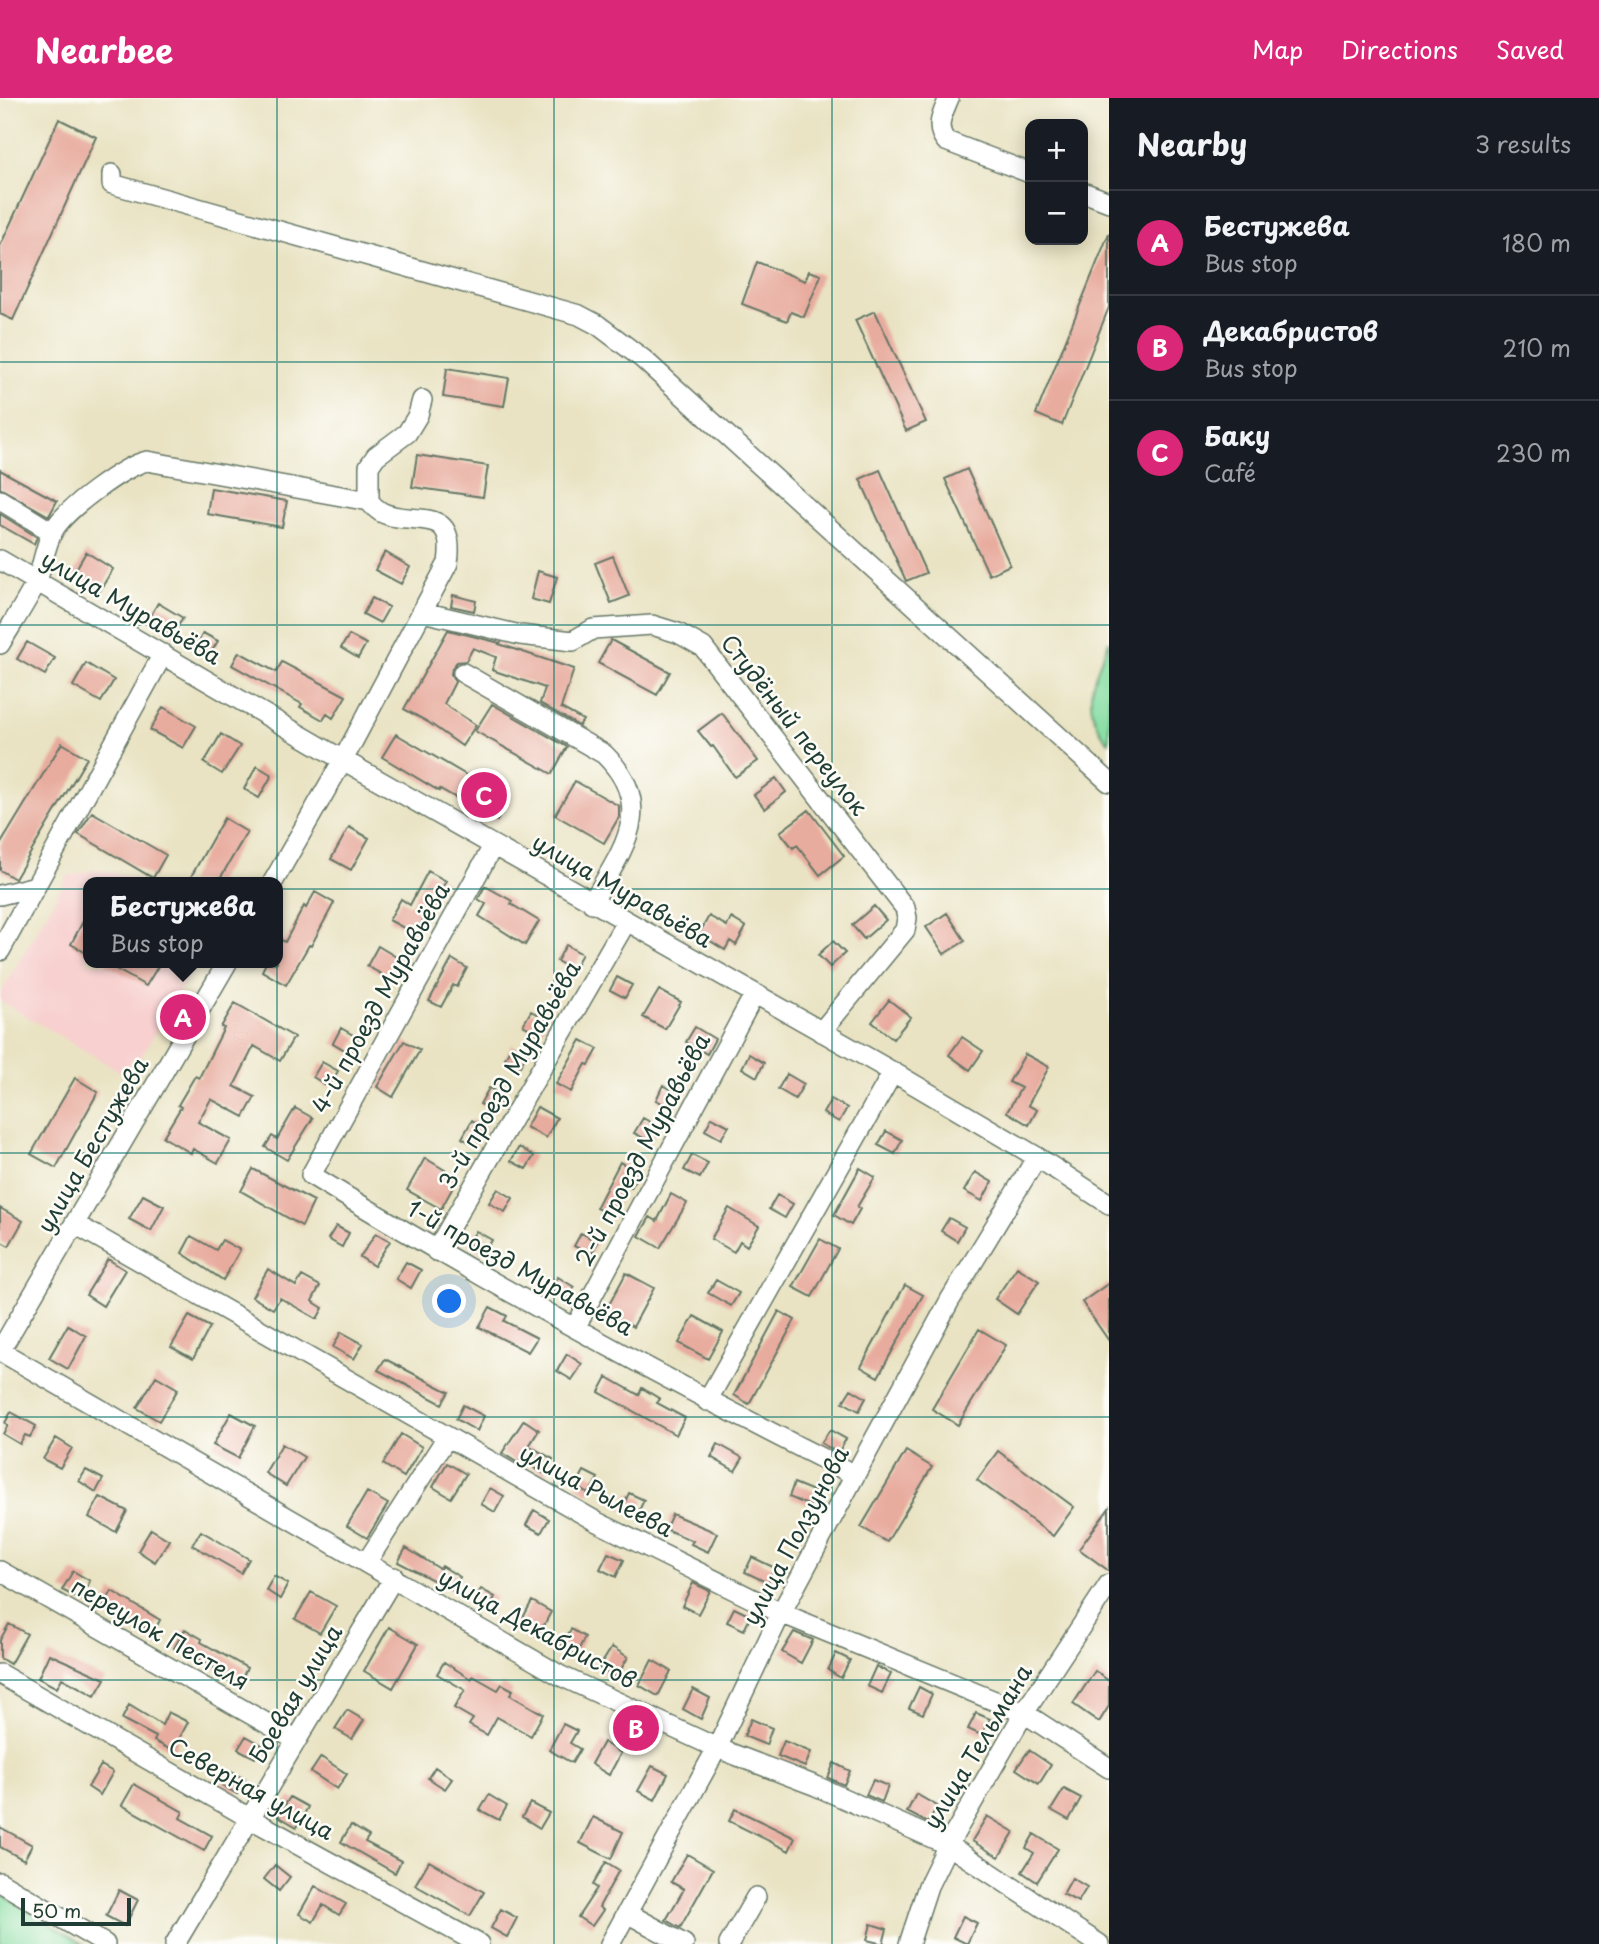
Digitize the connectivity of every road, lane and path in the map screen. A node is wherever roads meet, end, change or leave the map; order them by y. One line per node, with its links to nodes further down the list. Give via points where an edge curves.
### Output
1 (950, 98): 2 (street, via 939,126 946,141)
2 (1025, 171)
3 (112, 174): 17 (street, via 112,184 579,315 598,325 643,359)
4 (1088, 194): 5 (street)
5 (1109, 202)
6 (422, 400): 8 (street, via 407,433 369,466)
7 (0, 499): 9 (street)
8 (369, 500): 9 (street, via 147,461 79,503); 12 (street, via 379,511 420,517 446,531 451,544 448,563)
9 (52, 533): 11 (street)
10 (0, 560): 11 (street, улица Муравьёва)
11 (37, 582): 13 (street); 14 (street, улица Муравьёва)
12 (423, 612): 16 (street); 27 (street, Студёный переулок, via 520,635 573,641 593,629 653,625 703,647 907,913 905,930)
13 (0, 644)
14 (163, 654): 16 (street, улица Муравьёва); 20 (street)
15 (463, 673): 22 (street, via 604,754 626,783 632,819 628,839)
16 (343, 760): 18 (street, улица Муравьёва); 19 (street)
17 (1109, 782)
18 (493, 846): 22 (street, улица Муравьёва); 30 (street, 4-й проезд Муравьёва)
19 (276, 877)
20 (36, 886): 21 (street); 24 (street)
21 (0, 895)
22 (592, 903): 23 (street, улица Муравьёва)
23 (625, 922): 26 (street, улица Муравьёва); 33 (street, 3-й проезд Муравьёва)
24 (0, 951)
25 (224, 968): 32 (street, улица Бестужева)
26 (754, 995): 27 (street, улица Муравьёва); 34 (street, 2-й проезд Муравьёва)
27 (821, 1032): 28 (street, улица Муравьёва)
28 (893, 1072): 29 (street, улица Муравьёва); 36 (street)
29 (1037, 1157): 31 (street, улица Муравьёва); 38 (street, улица Ползунова, via 950,1300)
30 (311, 1175): 33 (street, 1-й проезд Муравьёва)
31 (1109, 1204)
32 (75, 1224): 35 (street, улица Бестужева); 37 (street, улица Рылеева)
33 (436, 1251): 34 (street, 1-й проезд Муравьёва)
34 (575, 1328): 36 (street, 1-й проезд Муравьёва)
35 (0, 1351): 39 (street, улица Декабристов)
36 (707, 1401): 38 (street, 1-й проезд Муравьёва)
37 (447, 1437): 39 (street); 43 (street, улица Рылеева, via 597,1521)
38 (855, 1475): 43 (street, улица Ползунова)
39 (366, 1563): 41 (street, улица Декабристов)
40 (0, 1571): 46 (street, переулок Пестеля)
41 (394, 1577): 46 (street, Боевая улица); 47 (street, улица Декабристов, via 562,1676)
42 (1109, 1584): 45 (street, улица Тельмана)
43 (781, 1613): 45 (street, улица Рылеева); 47 (street, улица Ползунова)
44 (0, 1674): 49 (street, Северная улица)
45 (1024, 1713): 48 (street, улица Рылеева); 50 (street, улица Тельмана)
46 (296, 1740): 49 (street, Боевая улица)
47 (717, 1748): 50 (street, улица Декабристов, via 816,1786); 53 (street, улица Ползунова)
48 (1109, 1768)
49 (251, 1819): 55 (street, Боевая улица); 56 (street, Северная улица)
50 (948, 1846): 60 (street, улица Тельмана, via 928,1886); 61 (street, улица Декабристов)
51 (0, 1882): 54 (street)
52 (756, 1897): 59 (street)
53 (627, 1913): 57 (street, улица Ползунова); 58 (street)
54 (105, 1944)
55 (175, 1944)
56 (479, 1944)
57 (610, 1944)
58 (684, 1944)
59 (729, 1944)
60 (909, 1944)
61 (1099, 1944)

